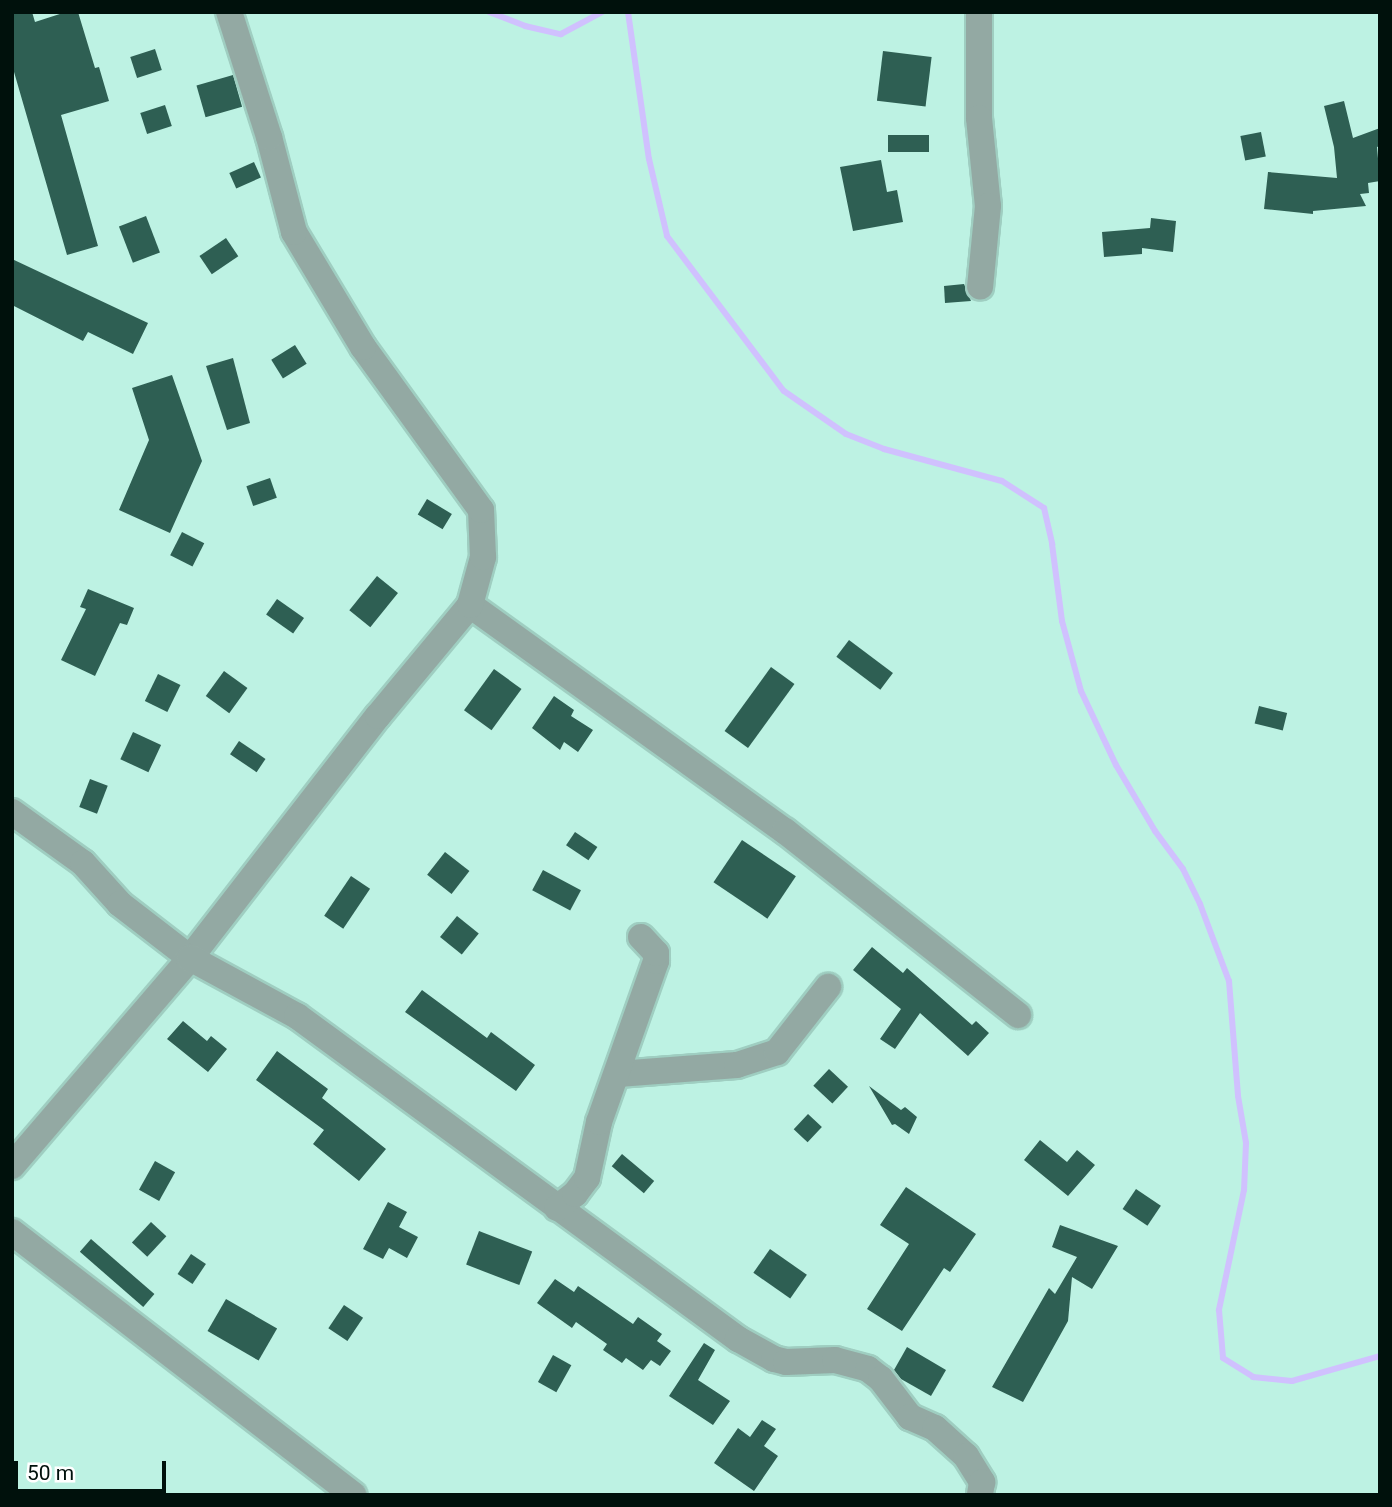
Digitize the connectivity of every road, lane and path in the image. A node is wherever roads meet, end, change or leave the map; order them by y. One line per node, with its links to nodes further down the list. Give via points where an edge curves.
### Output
1 (229, 12): 4 (street, via 294,232 363,347 481,510 483,557)
2 (979, 12): 3 (street, via 979,118 988,206)
3 (980, 287)
4 (470, 605): 7 (street); 9 (street, via 785,831)
5 (12, 812): 7 (street, via 83,863 120,904)
6 (640, 937): 10 (street, via 656,953 656,961)
7 (190, 958): 11 (street); 12 (street, via 297,1016)
8 (828, 987): 10 (street, via 778,1052 737,1065)
9 (1018, 1015)
10 (618, 1074): 12 (street, via 599,1122 587,1178)
11 (12, 1166)
12 (557, 1208): 15 (street, via 763,1354 786,1362 835,1360 868,1369 910,1417 935,1428 967,1457 982,1482)
13 (12, 1232): 14 (street)
14 (353, 1495)
15 (980, 1495)

